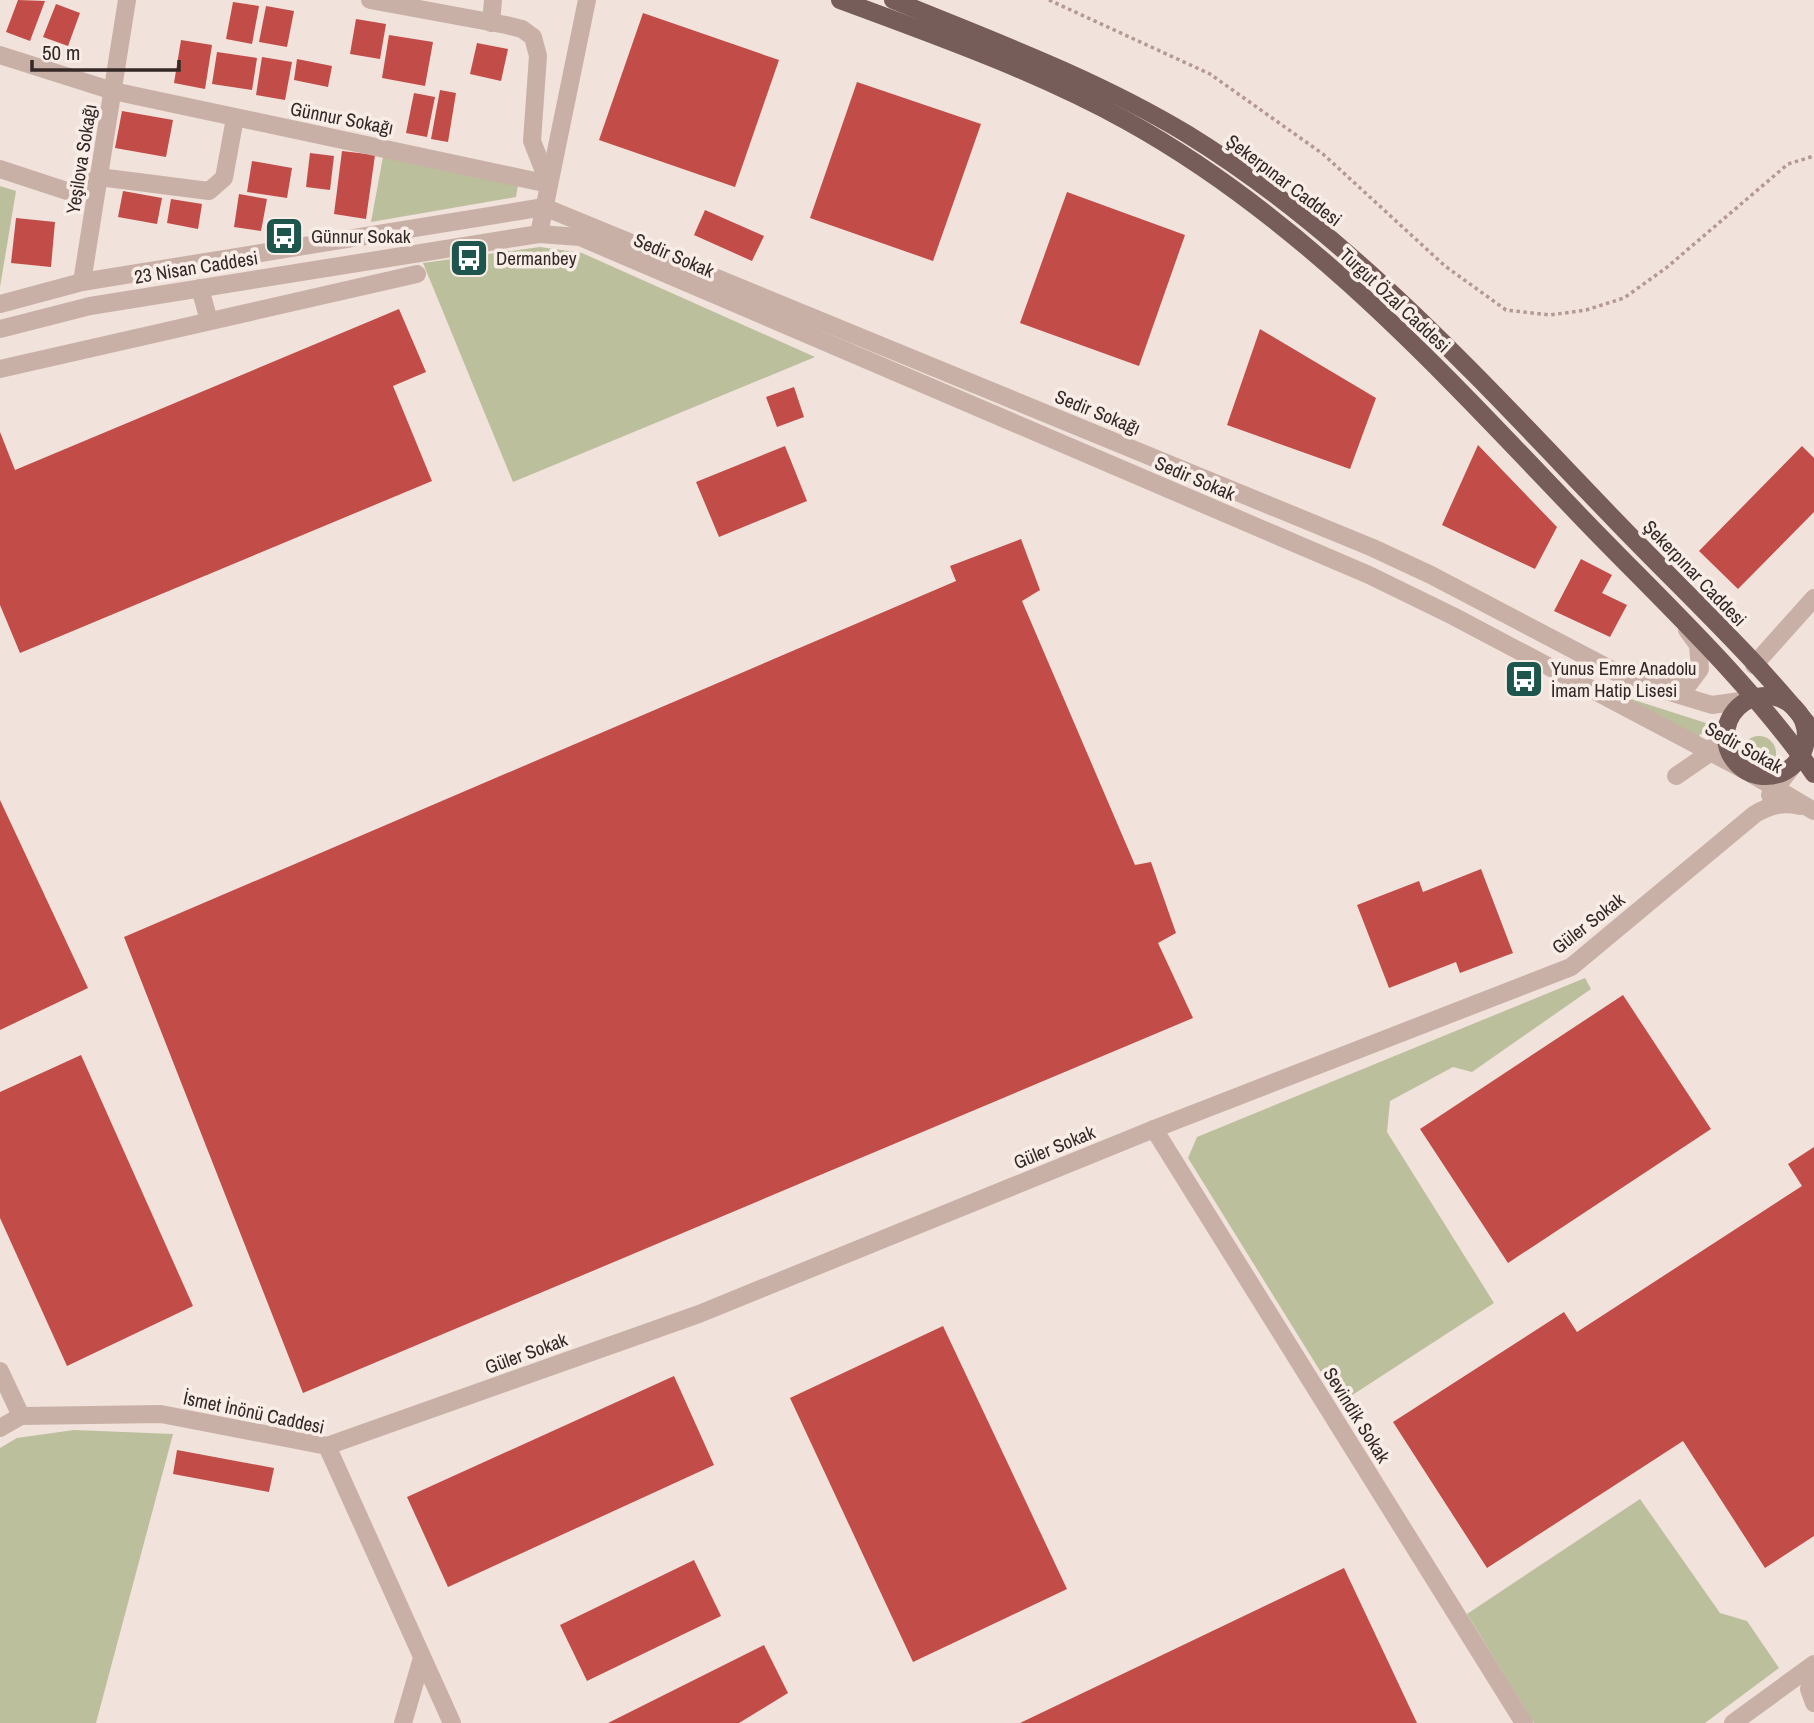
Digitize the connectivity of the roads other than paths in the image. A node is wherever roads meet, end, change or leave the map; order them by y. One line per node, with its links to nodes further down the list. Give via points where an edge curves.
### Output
1 (127, 0): 9 (street, Yeşilova Sokağı)
2 (370, 0): 7 (street)
3 (493, 0): 7 (street)
4 (587, 0): 13 (street)
5 (840, 0): 24 (main road, Turgut Özal Caddesi, via 1078,96 1161,142 1260,210 1413,342)
6 (893, 0): 25 (main road, Şekerpınar Caddesi, via 1051,64 1123,99 1188,135 1283,201 1438,340)
7 (491, 23): 13 (street, via 522,29 533,37 538,56 532,141)
8 (0, 55): 9 (street, Günnur Sokağı)
9 (113, 91): 10 (street, Günnur Sokağı); 12 (street, Yeşilova Sokağı)
10 (235, 118): 12 (street, via 224,178 209,191); 13 (street, Günnur Sokağı)
11 (0, 169): 12 (street, via 76,194)
12 (99, 177): 17 (street, Yeşilova Sokağı)
13 (549, 184): 14 (street)
14 (544, 207): 15 (street); 17 (street, 23 Nisan Caddesi); 26 (street, Sedir Sokağı, via 1373,548)
15 (539, 234): 18 (street, 23 Nisan Caddesi); 30 (street, Sedir Sokak, via 580,237 1369,575)
16 (417, 274): 20 (street)
17 (82, 282): 19 (street, 23 Nisan Caddesi)
18 (200, 288): 20 (street); 21 (street, 23 Nisan Caddesi, via 90,306)
19 (0, 304)
20 (209, 321): 22 (street)
21 (0, 329)
22 (0, 369)
23 (1814, 598): 25 (street)
24 (1679, 618): 26 (street, via 1698,645 1701,657 1696,678 1678,688); 27 (main road, Turgut Özal Caddesi, via 1731,673)
25 (1754, 665): 28 (main road, Şekerpınar Caddesi)
26 (1633, 681): 27 (street, Sedir Sokağı, via 1712,705)
27 (1739, 707): 28 (main road, via 1778,697); 30 (street); 31 (main road, Turgut Özal Caddesi); 32 (main road, via 1726,734 1731,756)
28 (1798, 712): 29 (main road, Şekerpınar Caddesi); 31 (main road, via 1806,732)
29 (1814, 732)
30 (1711, 752): 32 (street, Sedir Sokak); 34 (street)
31 (1798, 759): 32 (main road, via 1774,775); 33 (main road, Turgut Özal Caddesi); 35 (street)
32 (1748, 772): 35 (street, Sedir Sokak); 37 (street, via 1758,785)
33 (1814, 774)
34 (1676, 776)
35 (1775, 788): 36 (street, Sedir Sokak); 37 (street)
36 (1810, 809): 37 (street, via 1785,803)
37 (1755, 814): 38 (street, Güler Sokak, via 1571,967)
38 (1154, 1129): 42 (street, Güler Sokak, via 699,1314); 48 (street, Sevindik Sokak)
39 (0, 1371): 40 (street)
40 (21, 1416): 41 (street, İsmet İnönü Caddesi); 42 (street, İsmet İnönü Caddesi, via 161,1414)
41 (0, 1427)
42 (327, 1446): 43 (street, İsmet İnönü Caddesi)
43 (422, 1658): 46 (street); 47 (street, İsmet İnönü Caddesi)
44 (1811, 1666): 45 (street, via 1814,1673 1809,1689); 49 (street)
45 (1814, 1703)
46 (403, 1723)
47 (452, 1723)
48 (1524, 1723)
49 (1733, 1723)

